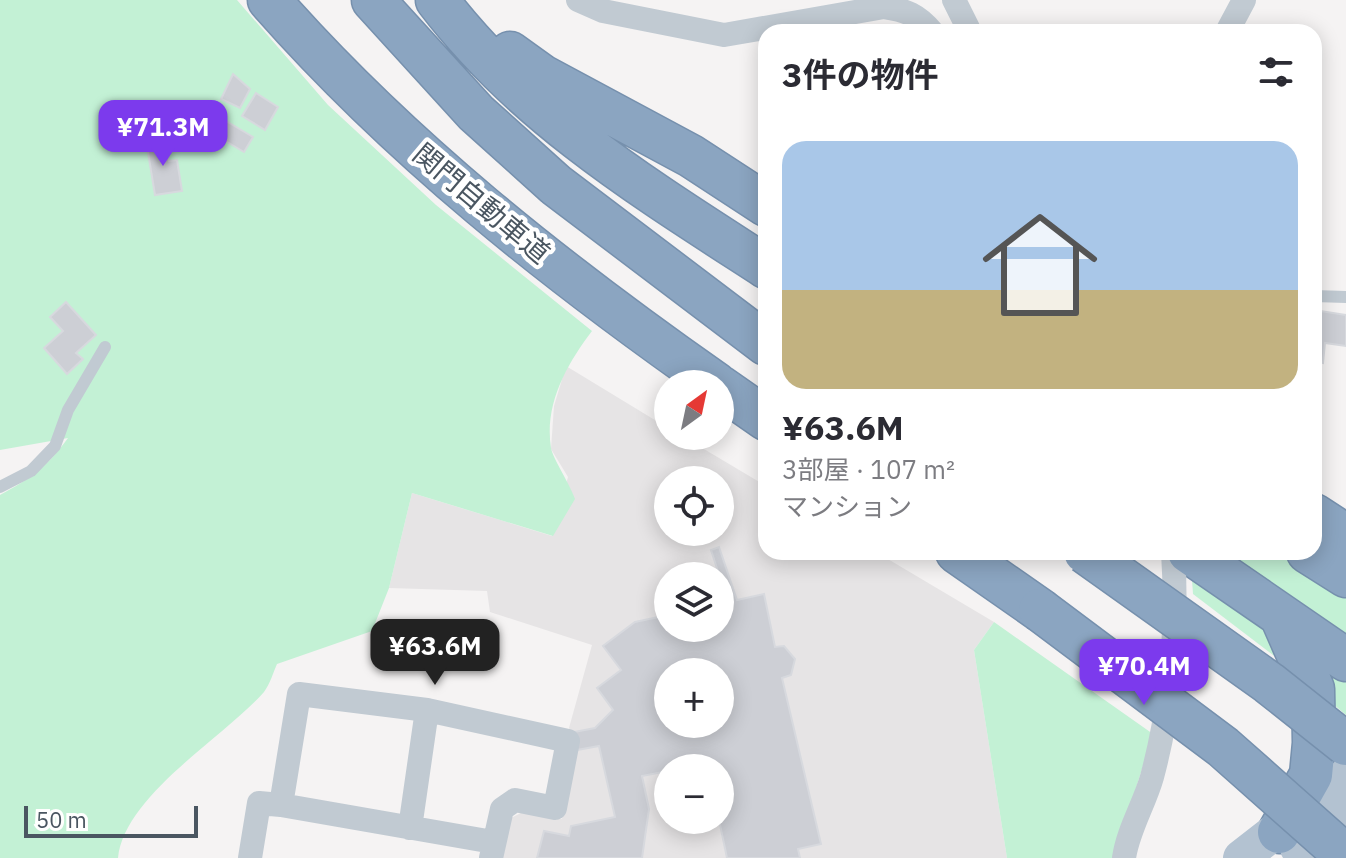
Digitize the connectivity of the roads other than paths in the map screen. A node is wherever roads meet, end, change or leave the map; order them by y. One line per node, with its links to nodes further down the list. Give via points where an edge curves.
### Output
1 (269, 0): 18 (highway, 関門自動車道, via 439,170)
2 (373, 0): 16 (highway, via 476,113 556,185)
3 (578, 0): 11 (street, via 603,11 724,35)
4 (954, 0): 9 (street)
5 (1244, 0): 10 (street)
6 (450, 5): 12 (highway, via 542,76 691,156); 13 (highway, via 515,88 639,185)
7 (787, 24): 8 (street, via 884,7 903,9)
8 (926, 24)
9 (966, 24)
10 (1231, 24)
11 (758, 29)
12 (758, 200)
13 (758, 262)
14 (1322, 296): 15 (lane)
15 (1346, 297)
16 (758, 338)
17 (105, 347): 21 (lane, via 68,410 55,446 31,471)
18 (695, 370)
19 (734, 397): 20 (highway, 関門自動車道)
20 (758, 414)
21 (0, 487)
22 (1322, 520): 23 (highway)
23 (1346, 536)
24 (968, 560): 40 (highway, bridge, via 1223,747)
25 (1096, 560): 33 (highway, bridge)
26 (1173, 560): 42 (street, via 1174,667 1167,723)
27 (1200, 560): 30 (highway)
28 (1321, 560): 29 (highway)
29 (1346, 576)
30 (1282, 618): 31 (highway); 38 (highway, via 1313,689 1314,743 1311,775)
31 (1346, 660)
32 (427, 710): 35 (street, via 299,694); 37 (street); 39 (street, via 568,741 555,808 515,800 502,809)
33 (1346, 744)
34 (1346, 776): 38 (main road)
35 (281, 805): 37 (street); 41 (street, via 259,803)
36 (1346, 815): 38 (main road)
37 (410, 828): 39 (street)
38 (1282, 845): 43 (main road)
39 (492, 850)
40 (1346, 856)
41 (250, 858)
42 (1124, 858)
43 (1241, 858)

